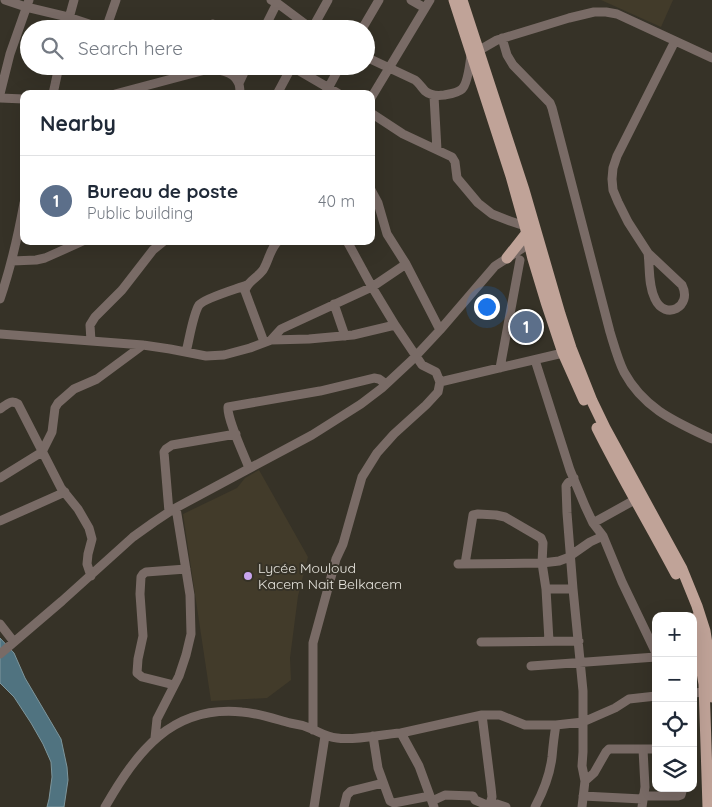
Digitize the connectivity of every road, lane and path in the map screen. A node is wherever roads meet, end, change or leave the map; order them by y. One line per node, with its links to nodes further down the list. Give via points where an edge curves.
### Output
1 (5, 0): 11 (street)
2 (74, 0): 13 (street)
3 (116, 0): 17 (street)
4 (328, 0): 20 (street)
5 (379, 0): 21 (street)
6 (411, 0): 12 (street)
7 (430, 0): 12 (street)
8 (454, 0): 26 (main road)
9 (462, 0): 26 (main road)
10 (274, 1): 18 (street); 19 (street)
11 (28, 4): 13 (street); 14 (street)
12 (424, 8): 30 (street)
13 (68, 17): 15 (street); 16 (street)
14 (22, 20)
15 (68, 20)
16 (77, 20)
17 (109, 20)
18 (267, 20)
19 (300, 20)
20 (317, 20)
21 (367, 20)
22 (20, 26): 27 (street)
23 (502, 38): 24 (street, via 569,18 606,12); 26 (street); 85 (street, via 513,65 552,108 610,332 624,371 634,388 656,410)
24 (675, 41): 28 (street); 59 (street, via 613,168 613,190)
25 (0, 52): 27 (street)
26 (475, 53): 47 (street, via 462,90); 54 (main road); 54 (main road, via 524,190)
27 (10, 54): 46 (street)
28 (712, 58)
29 (375, 62): 30 (street)
30 (388, 68): 45 (street); 47 (street, via 415,80)
31 (57, 75): 39 (street)
32 (189, 75): 40 (street)
33 (231, 75): 38 (street)
34 (243, 75): 38 (street)
35 (287, 75): 42 (street)
36 (304, 75): 43 (street)
37 (335, 75): 44 (street)
38 (239, 83): 41 (street)
39 (53, 90)
40 (130, 90)
41 (240, 90)
42 (279, 90)
43 (325, 90)
44 (327, 90)
45 (375, 91)
46 (0, 94)
47 (434, 96): 51 (street)
48 (0, 98): 49 (street)
49 (20, 99)
50 (375, 116): 51 (street, via 402,134)
51 (437, 150): 54 (street, via 453,159 456,176 478,203)
52 (375, 197): 64 (street, via 387,234)
53 (20, 223): 63 (street)
54 (530, 236): 60 (main road); 61 (main road)
55 (74, 245): 63 (street, via 45,258)
56 (159, 245): 73 (street, via 95,317 90,325)
57 (275, 245): 65 (street, via 260,274)
58 (349, 245): 66 (street)
59 (648, 253): 59 (street, via 655,301 665,310 675,309 685,298 682,285)
60 (538, 258): 62 (street); 77 (main road); 91 (main road, via 592,401)
61 (504, 260): 62 (street); 70 (street)
62 (520, 260): 80 (street)
63 (12, 261): 67 (street)
64 (406, 264): 66 (street); 70 (street)
65 (247, 285): 74 (street, via 245,291); 76 (street, via 200,304)
66 (372, 287): 68 (street); 69 (street)
67 (0, 299)
68 (334, 304): 72 (street); 74 (street, via 281,329)
69 (395, 325): 72 (street); 78 (street)
70 (440, 330): 78 (street)
71 (0, 334): 73 (street)
72 (345, 336): 74 (street)
73 (91, 341): 75 (street)
74 (268, 341): 76 (street, via 224,355)
75 (143, 345): 76 (street); 86 (street, via 97,379 74,389 58,403 52,432)
76 (186, 352)
77 (563, 353): 79 (street); 91 (main road, via 595,425)
78 (416, 355): 81 (street, via 422,365 436,372); 82 (street)
79 (535, 360): 80 (street); 89 (street)
80 (500, 368): 81 (street)
81 (440, 382): 124 (street, via 438,392 394,434 362,477 313,642)
82 (386, 384): 84 (street, via 374,378 230,406 228,411); 87 (street, via 325,428)
83 (0, 409): 86 (street, via 12,402 18,404)
84 (236, 434): 87 (street); 92 (street, via 172,445 166,449)
85 (712, 439)
86 (42, 452): 88 (street); 90 (street)
87 (249, 468): 92 (street)
88 (0, 478)
89 (574, 478): 94 (street); 96 (street, via 566,486)
90 (65, 492): 93 (street); 99 (street, via 91,534 87,564)
91 (638, 498): 94 (street); 102 (main road, via 677,576); 104 (main road, via 682,569)
92 (173, 510): 98 (street); 99 (street, via 133,537)
93 (0, 521)
94 (593, 524): 95 (street)
95 (603, 536): 96 (street); 109 (street)
96 (571, 555): 97 (street, via 564,560); 100 (street)
97 (542, 563): 97 (street, via 543,543 540,537 509,518 474,514 462,564); 101 (street)
98 (186, 569): 117 (street, via 191,634); 117 (street, via 146,572 141,577 143,636 137,673)
99 (91, 576): 108 (street)
100 (573, 589): 101 (street); 106 (street)
101 (546, 590): 105 (street)
102 (690, 612)
103 (0, 624): 108 (street)
104 (705, 631): 110 (main road); 116 (main road)
105 (549, 641): 106 (street); 107 (street)
106 (579, 641): 114 (street)
107 (481, 642)
108 (12, 644): 111 (street)
109 (652, 645)
110 (697, 650)
111 (0, 654)
112 (697, 657): 118 (main road)
113 (652, 658): 114 (street)
114 (580, 662): 115 (street); 121 (street)
115 (531, 666)
116 (711, 678): 118 (main road)
117 (174, 686): 128 (street, via 157,719)
118 (703, 694): 122 (main road)
119 (652, 696): 121 (street, via 629,699)
120 (482, 715): 123 (street, via 500,715 525,725); 125 (street); 138 (street, via 492,797)
121 (583, 722): 123 (street); 131 (street, via 582,766)
122 (709, 724): 133 (main road)
123 (556, 725): 143 (street, via 547,780)
124 (313, 730): 126 (street); 128 (street, via 243,712 221,711 192,717)
125 (401, 733): 127 (street); 136 (street)
126 (325, 736): 127 (street); 140 (street)
127 (373, 736): 132 (street)
128 (155, 738): 139 (street, via 137,758)
129 (652, 748): 130 (street)
130 (643, 749): 131 (street, via 609,749); 137 (street)
131 (586, 781): 135 (street)
132 (383, 782): 136 (street, via 390,801 394,803); 141 (street, via 351,791)
133 (710, 791): 145 (main road)
134 (682, 792): 137 (street, via 678,796)
135 (583, 796): 137 (street); 144 (street)
136 (432, 801): 138 (street, via 445,795 473,796)
137 (643, 801)
138 (489, 806): 142 (street)
139 (105, 807)
140 (314, 807)
141 (344, 807)
142 (506, 807)
143 (535, 807)
144 (582, 807)
145 (708, 807)

